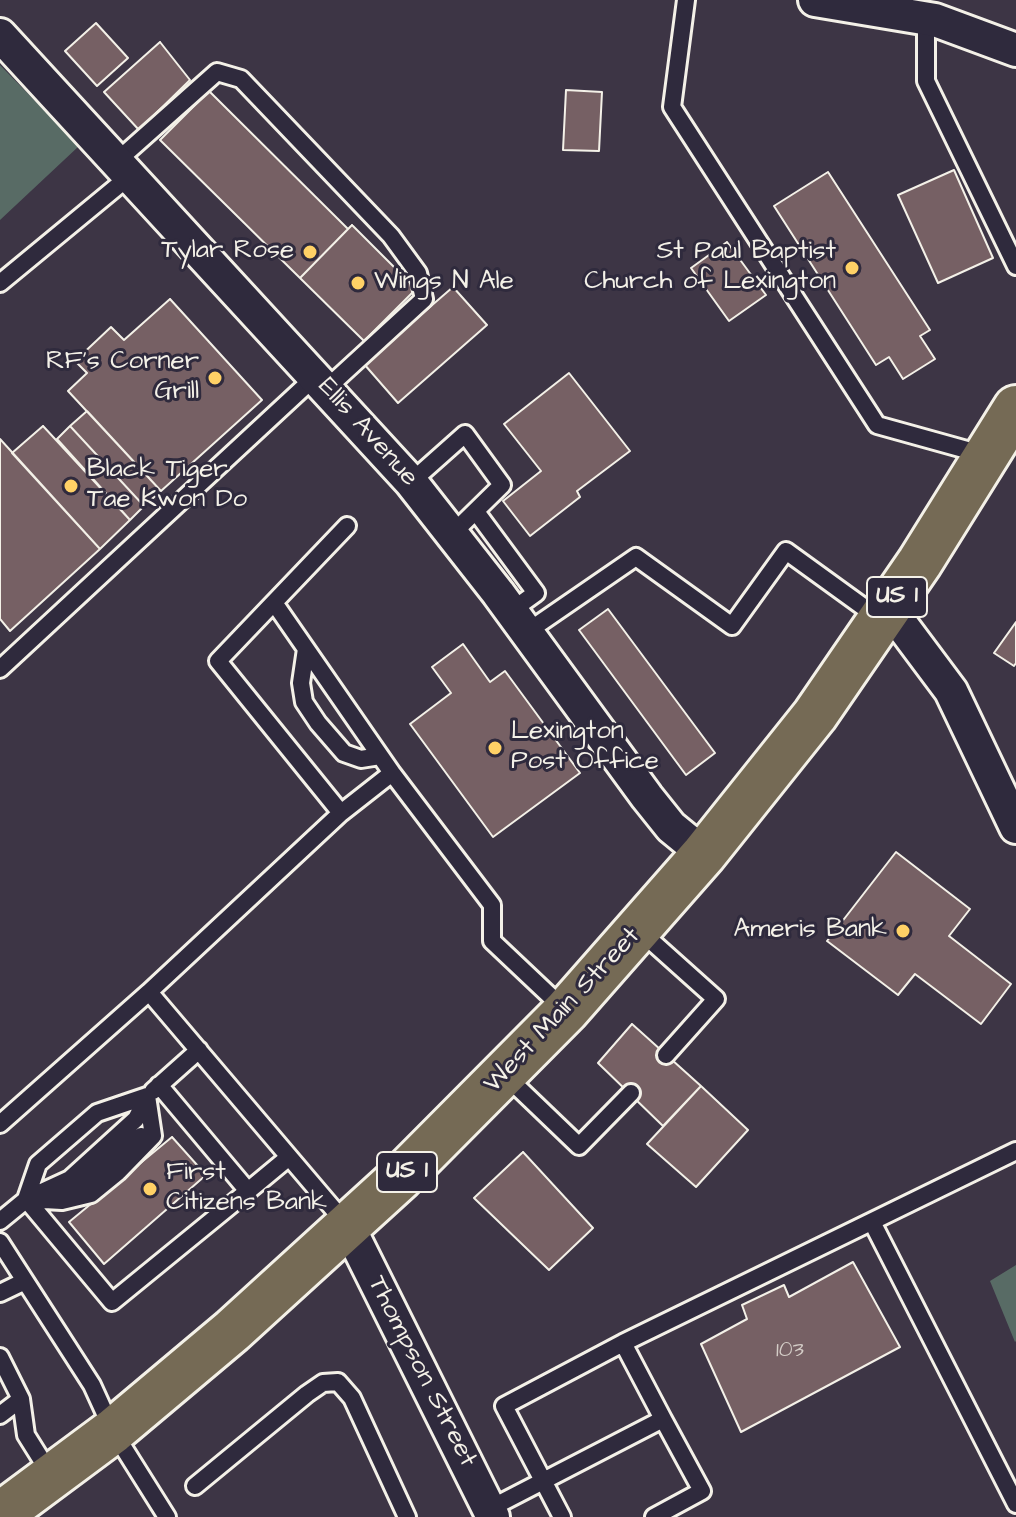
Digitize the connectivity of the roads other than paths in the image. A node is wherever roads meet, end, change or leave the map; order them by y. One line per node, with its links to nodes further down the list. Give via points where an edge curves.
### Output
1 (686, 0): 11 (lane, via 672,107 877,425)
2 (815, 0): 3 (street)
3 (926, 18): 5 (street); 7 (lane, via 926,81)
4 (0, 35): 6 (street, Ellis Avenue)
5 (1016, 50)
6 (124, 168): 8 (lane); 9 (street, Ellis Avenue); 9 (lane, via 217,72 241,79 391,236 418,273 424,299)
7 (1016, 266)
8 (0, 283)
9 (322, 382): 12 (street, Ellis Avenue); 20 (lane)
10 (1016, 408): 11 (main road, West Main Street / US 1)
11 (987, 455): 17 (main road, West Main Street / US 1)
12 (411, 482): 13 (lane, via 465,434 502,485); 15 (street, Ellis Avenue)
13 (477, 513): 15 (lane); 18 (lane, via 536,593)
14 (347, 526): 16 (lane)
15 (452, 534): 18 (street, Ellis Avenue)
16 (275, 604): 19 (lane); 23 (lane, via 218,661)
17 (885, 614): 18 (lane, via 786,551 732,626 636,557); 24 (street, via 951,691); 25 (main road, West Main Street / US 1, via 815,715)
18 (521, 626): 25 (street, Ellis Avenue, via 671,827)
19 (306, 649): 21 (lane); 21 (lane, via 304,702 318,723 344,753 361,759)
20 (0, 669)
21 (380, 756): 22 (lane)
22 (392, 773): 23 (lane); 28 (lane, via 492,905 492,941)
23 (341, 813): 27 (lane)
24 (1016, 827)
25 (704, 854): 26 (main road, West Main Street / US 1)
26 (639, 930): 28 (main road, West Main Street / US 1); 30 (lane, via 716,999)
27 (149, 992): 29 (lane); 34 (lane)
28 (566, 1011): 31 (main road, West Main Street / US 1)
29 (199, 1050): 32 (lane); 37 (lane)
30 (666, 1055)
31 (505, 1075): 33 (lane, via 579,1146); 43 (main road, West Main Street / US 1)
32 (153, 1090): 36 (lane); 39 (lane); 40 (lane, via 136,1119 70,1179); 40 (lane, via 97,1113 38,1164); 40 (lane, via 153,1136 118,1172 91,1194 62,1201)
33 (631, 1093)
34 (0, 1124)
35 (1016, 1151): 42 (lane)
36 (83, 1153)
37 (289, 1157): 39 (lane); 43 (lane)
38 (61, 1173): 40 (lane)
39 (248, 1191): 40 (lane, via 112,1302)
40 (26, 1199): 41 (lane)
41 (0, 1221)
42 (872, 1222): 47 (lane); 56 (lane)
43 (348, 1226): 52 (main road, West Main Street / US 1); 57 (street, Thompson Street)
44 (0, 1242): 45 (lane)
45 (25, 1281): 46 (lane); 52 (lane, via 92,1385)
46 (0, 1293)
47 (623, 1343): 51 (lane); 54 (lane, via 504,1406)
48 (0, 1357): 49 (lane)
49 (21, 1399): 50 (lane); 53 (lane, via 26,1435)
50 (0, 1415)
51 (663, 1419): 54 (lane); 62 (lane, via 702,1491)
52 (113, 1431): 53 (main road, West Main Street / US 1); 59 (lane)
53 (51, 1476): 58 (main road, West Main Street / US 1)
54 (542, 1482): 57 (lane); 61 (lane)
55 (195, 1486): 60 (lane, via 307,1394 323,1383 338,1382 352,1398)
56 (1014, 1493)
57 (491, 1513)
58 (0, 1515)
59 (167, 1517)
60 (407, 1517)
61 (562, 1517)
62 (654, 1517)

